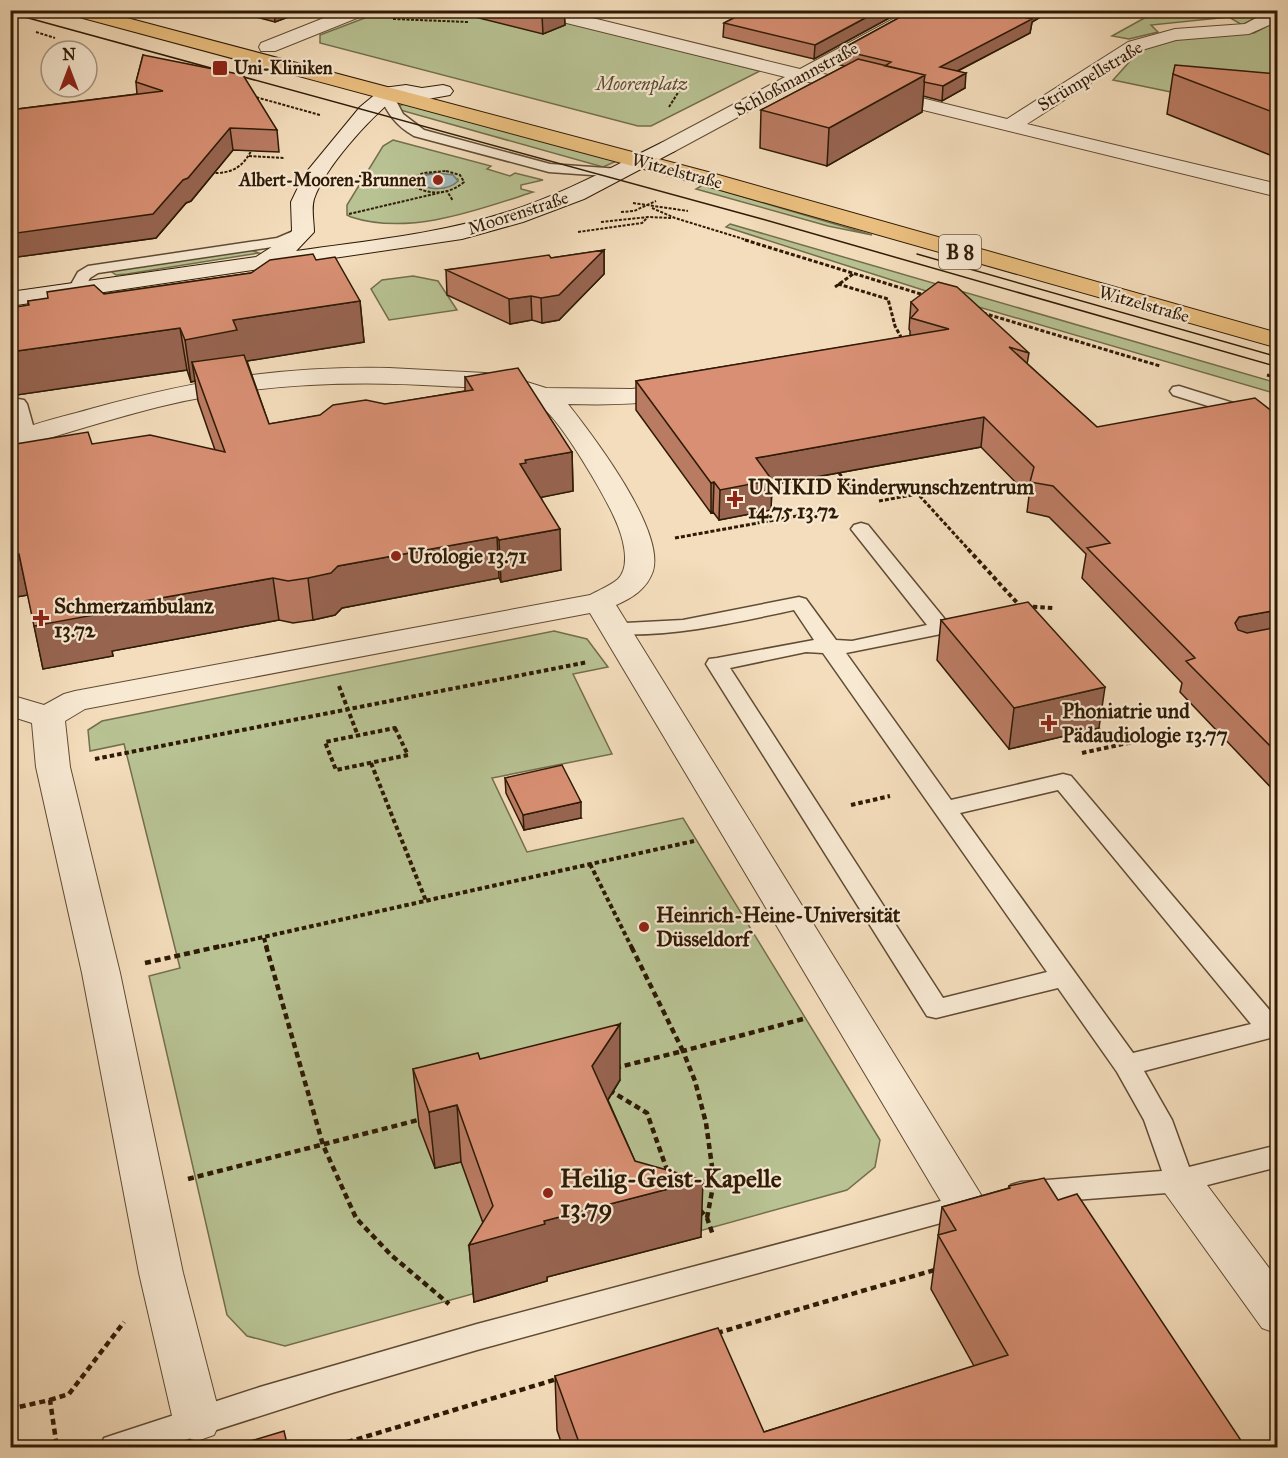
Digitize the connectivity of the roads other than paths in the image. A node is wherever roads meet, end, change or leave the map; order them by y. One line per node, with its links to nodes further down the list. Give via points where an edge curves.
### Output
1 (74, 10): 10 (main road, Witzelstraße / B 8)
2 (125, 10): 7 (main road)
3 (361, 10): 7 (street)
4 (536, 10): 8 (street)
5 (924, 10): 8 (street, Schloßmannstraße)
6 (1278, 14): 11 (street, Strümpellstraße, via 1249,29 1175,35 1135,46)
7 (267, 47): 9 (main road)
8 (802, 75): 11 (street, Strümpellstraße); 14 (street, Schloßmannstraße)
9 (443, 91): 10 (street); 12 (main road)
10 (386, 94): 15 (main road, Witzelstraße / B 8); 16 (lane, via 393,112 419,133 549,168); 18 (street, via 355,124 317,173 302,202)
11 (1009, 126): 17 (street, Strümpellstraße)
12 (602, 131)
13 (635, 139): 14 (main road, Witzelstraße / B 8)
14 (668, 147): 15 (street, Moorenstraße); 23 (main road, Witzelstraße / B 8, via 904,218)
15 (644, 161): 16 (street, Moorenstraße); 24 (main road, Witzelstraße / B 8)
16 (620, 173): 19 (street, Moorenstraße, via 515,218 444,236)
17 (1278, 191)
18 (302, 229): 19 (street, Moorenstraße, via 324,243); 20 (street, Moorenstraße, via 292,244); 21 (lane, via 281,242 94,269 84,275)
19 (359, 249): 20 (street, Moorenstraße)
20 (255, 264): 21 (street, Moorenstraße)
21 (77, 288): 22 (street, Moorenstraße)
22 (10, 298)
23 (1278, 322)
24 (1278, 341)
25 (701, 387): 27 (street, via 632,397)
26 (1179, 392): 29 (lane)
27 (541, 396): 30 (street, via 495,383 402,375 262,380 152,400); 32 (street, via 555,404 624,506 639,544 638,573 627,587)
28 (18, 404): 30 (lane)
29 (1278, 423)
30 (19, 440)
31 (861, 529): 33 (lane, via 941,628 852,647)
32 (614, 628): 33 (lane, via 669,628 799,603); 35 (street, via 75,701); 41 (street)
33 (829, 646): 36 (lane); 37 (lane, via 806,646 717,664 936,1009)
34 (10, 705): 35 (street)
35 (48, 717): 43 (street, via 53,767 101,973 161,1273)
36 (945, 809): 37 (lane); 38 (lane, via 1063,781 1270,1029)
37 (1064, 977): 38 (lane)
38 (1128, 1065): 40 (lane, via 1158,1120)
39 (1278, 1156): 40 (lane)
40 (1180, 1181): 41 (lane, via 1021,1193); 42 (street)
41 (966, 1206): 43 (lane, via 490,1332)
42 (1278, 1315)
43 (197, 1420): 44 (lane)
44 (116, 1448)

